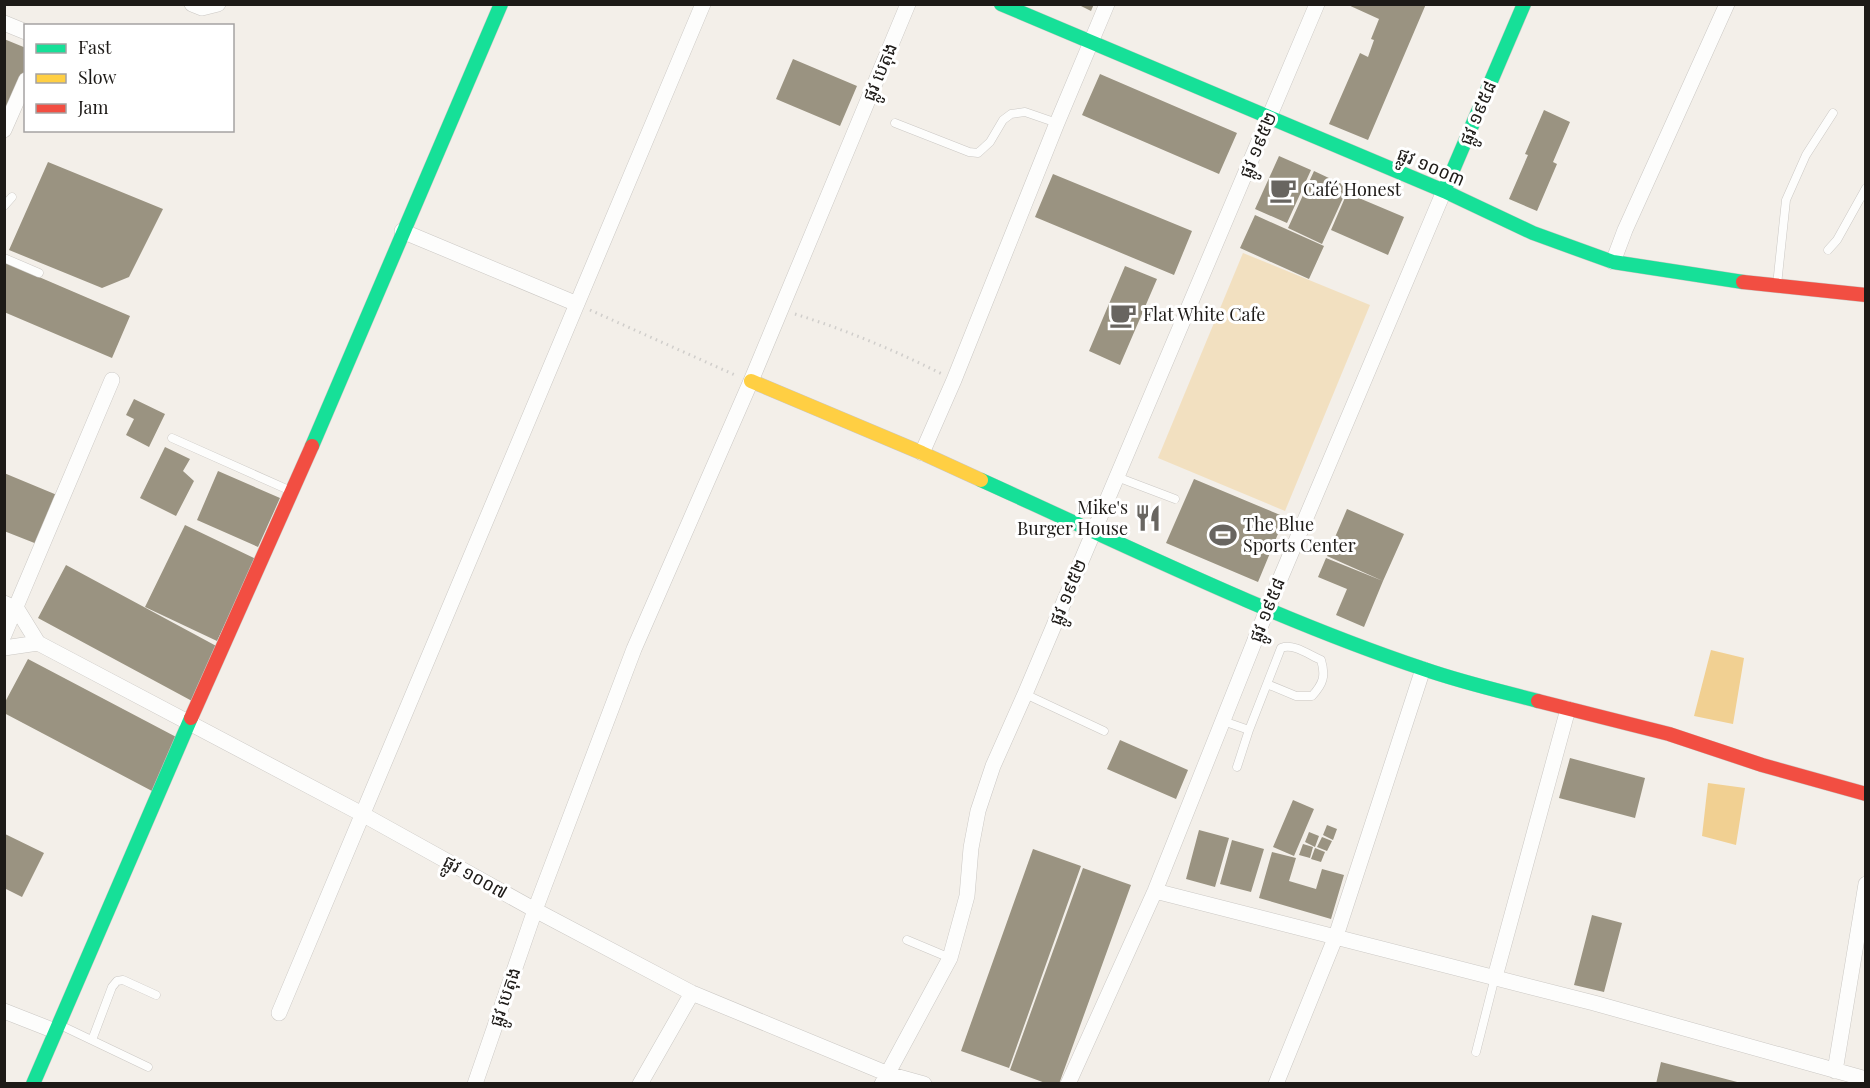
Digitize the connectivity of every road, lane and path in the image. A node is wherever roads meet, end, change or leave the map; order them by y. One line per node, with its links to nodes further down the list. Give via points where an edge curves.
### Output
1 (192, 4): 2 (street, via 202,8)
2 (218, 4)
3 (501, 4): 24 (street)
4 (703, 4): 31 (street)
5 (908, 4): 32 (street, ផ្លូវ បេតុង)
6 (1001, 4): 13 (street, ផ្លូវ ១០០៣)
7 (1107, 4): 13 (street)
8 (1317, 4): 16 (street, ផ្លូវ ១៩៥២)
9 (1524, 4): 21 (street, ផ្លូវ ១៩៥៨)
10 (1727, 4): 27 (street)
11 (4, 23): 12 (street)
12 (24, 32)
13 (1091, 43): 16 (street, ផ្លូវ ១០០៣); 18 (street)
14 (24, 85): 19 (street)
15 (1833, 113): 29 (lane, via 1806,155 1786,200)
16 (1270, 118): 21 (street, ផ្លូវ ១០០៣); 38 (street, ផ្លូវ ១៩៥២)
17 (895, 123): 18 (lane, via 978,153 1011,114 1025,112)
18 (1057, 123): 34 (street)
19 (4, 130)
20 (1866, 188): 25 (lane)
21 (1444, 191): 27 (street, ផ្លូវ ១០០៣, via 1533,233); 43 (street, ផ្លូវ ១៩៥៨)
22 (12, 197): 23 (lane)
23 (4, 206)
24 (402, 231): 31 (street); 39 (street)
25 (1828, 250)
26 (4, 258): 28 (lane)
27 (1613, 262): 29 (street, ផ្លូវ ១០០៣)
28 (39, 273)
29 (1777, 286): 30 (street, ផ្លូវ ១០០៣)
30 (1866, 295)
31 (577, 304): 35 (path); 57 (street)
32 (781, 309): 34 (path, via 890,349); 35 (street, ផ្លូវ បេតុង)
33 (112, 380): 42 (street)
34 (954, 380): 37 (street)
35 (751, 381): 37 (street); 60 (street, ផ្លូវ បេតុង, via 634,649)
36 (172, 438): 39 (lane)
37 (922, 453): 41 (street)
38 (1117, 477): 40 (lane); 41 (street, ផ្លូវ ១៩៥២)
39 (292, 491): 52 (street)
40 (1175, 499)
41 (1094, 531): 43 (street); 49 (street, ផ្លូវ ១៩៥២)
42 (11, 606): 44 (street); 45 (street)
43 (1267, 610): 47 (street); 51 (street, ផ្លូវ ១៩៥៨)
44 (4, 636)
45 (38, 643): 46 (street); 52 (street, ផ្លូវ ១០០៧)
46 (4, 648)
47 (1423, 669): 50 (street); 61 (street)
48 (1267, 684): 48 (lane, via 1296,696 1312,696 1321,686 1325,672 1321,660 1286,646 1281,648); 53 (lane)
49 (1025, 694): 54 (lane); 63 (street, ផ្លូវ ១៩៥២, via 978,811 967,896)
50 (1568, 708): 56 (street, via 1669,734); 64 (street)
51 (1223, 721): 53 (lane); 59 (street, ផ្លូវ ១៩៥៨)
52 (189, 723): 57 (street, ផ្លូវ ១០០៧); 69 (street)
53 (1249, 730): 55 (lane)
54 (1104, 731)
55 (1238, 767)
56 (1866, 794)
57 (362, 814): 60 (street, ផ្លូវ ១០០៧); 68 (street)
58 (1866, 884): 73 (street)
59 (1155, 891): 61 (street); 80 (street, ផ្លូវ ១៩៥៨)
60 (535, 910): 65 (street, ផ្លូវ ១០០៧); 77 (street, ផ្លូវ បេតុង)
61 (1336, 936): 64 (street); 81 (street)
62 (908, 940): 63 (lane)
63 (950, 958): 74 (street, ផ្លូវ ១៩៥២)
64 (1495, 977): 71 (lane); 73 (street)
65 (692, 993): 74 (street, ផ្លូវ ១០០៧); 78 (street)
66 (156, 994): 70 (lane, via 117,981)
67 (4, 1011): 69 (street)
68 (279, 1013)
69 (57, 1028): 70 (lane); 76 (street)
70 (92, 1040): 72 (lane)
71 (1476, 1052)
72 (148, 1067)
73 (1834, 1071): 75 (street)
74 (885, 1079): 79 (street, ផ្លូវ ១០០៧)
75 (1866, 1079)
76 (33, 1083)
77 (475, 1083)
78 (640, 1083)
79 (924, 1083)
80 (1068, 1083)
81 (1276, 1083)

